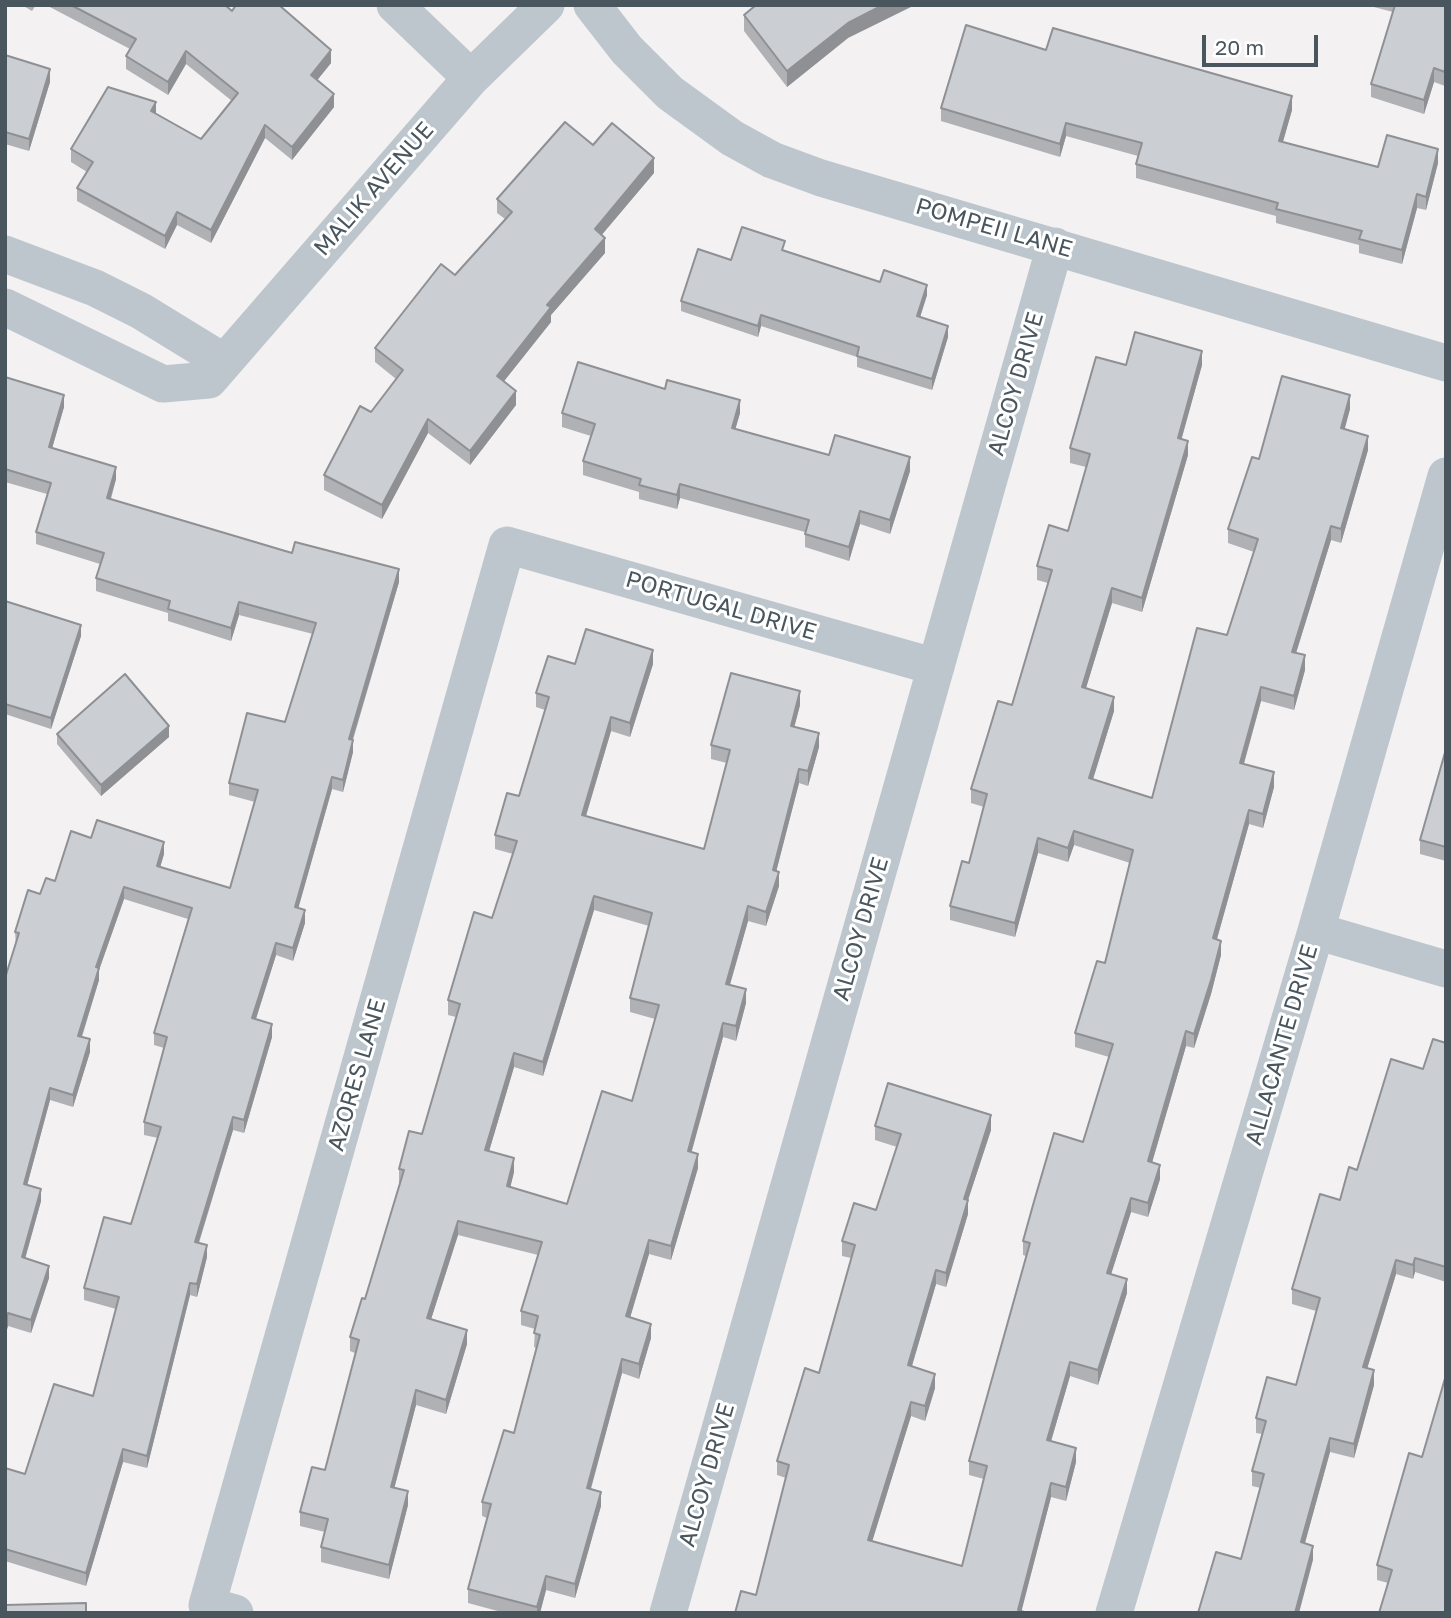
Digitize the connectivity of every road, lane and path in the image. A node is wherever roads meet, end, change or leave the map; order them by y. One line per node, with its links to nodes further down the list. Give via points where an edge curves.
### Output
1 (395, 5): 4 (street)
2 (546, 5): 4 (street, MALIK AVENUE)
3 (592, 5): 5 (street, POMPEII LANE, via 627,50 670,93 732,138 772,160)
4 (471, 78): 9 (street, MALIK AVENUE)
5 (1055, 246): 8 (street, POMPEII LANE); 12 (street, ALCOY DRIVE)
6 (5, 254): 9 (street, via 107,293)
7 (5, 307): 9 (street, via 163,384)
8 (1446, 363)
9 (217, 371)
10 (1446, 476): 13 (street, ALLACANTE DRIVE)
11 (507, 545): 12 (street, PORTUGAL DRIVE); 15 (street, AZORES LANE)
12 (936, 667): 16 (street, ALCOY DRIVE)
13 (1316, 931): 14 (street); 17 (street, ALLACANTE DRIVE)
14 (1446, 968)
15 (221, 1609)
16 (668, 1613)
17 (1114, 1613)

